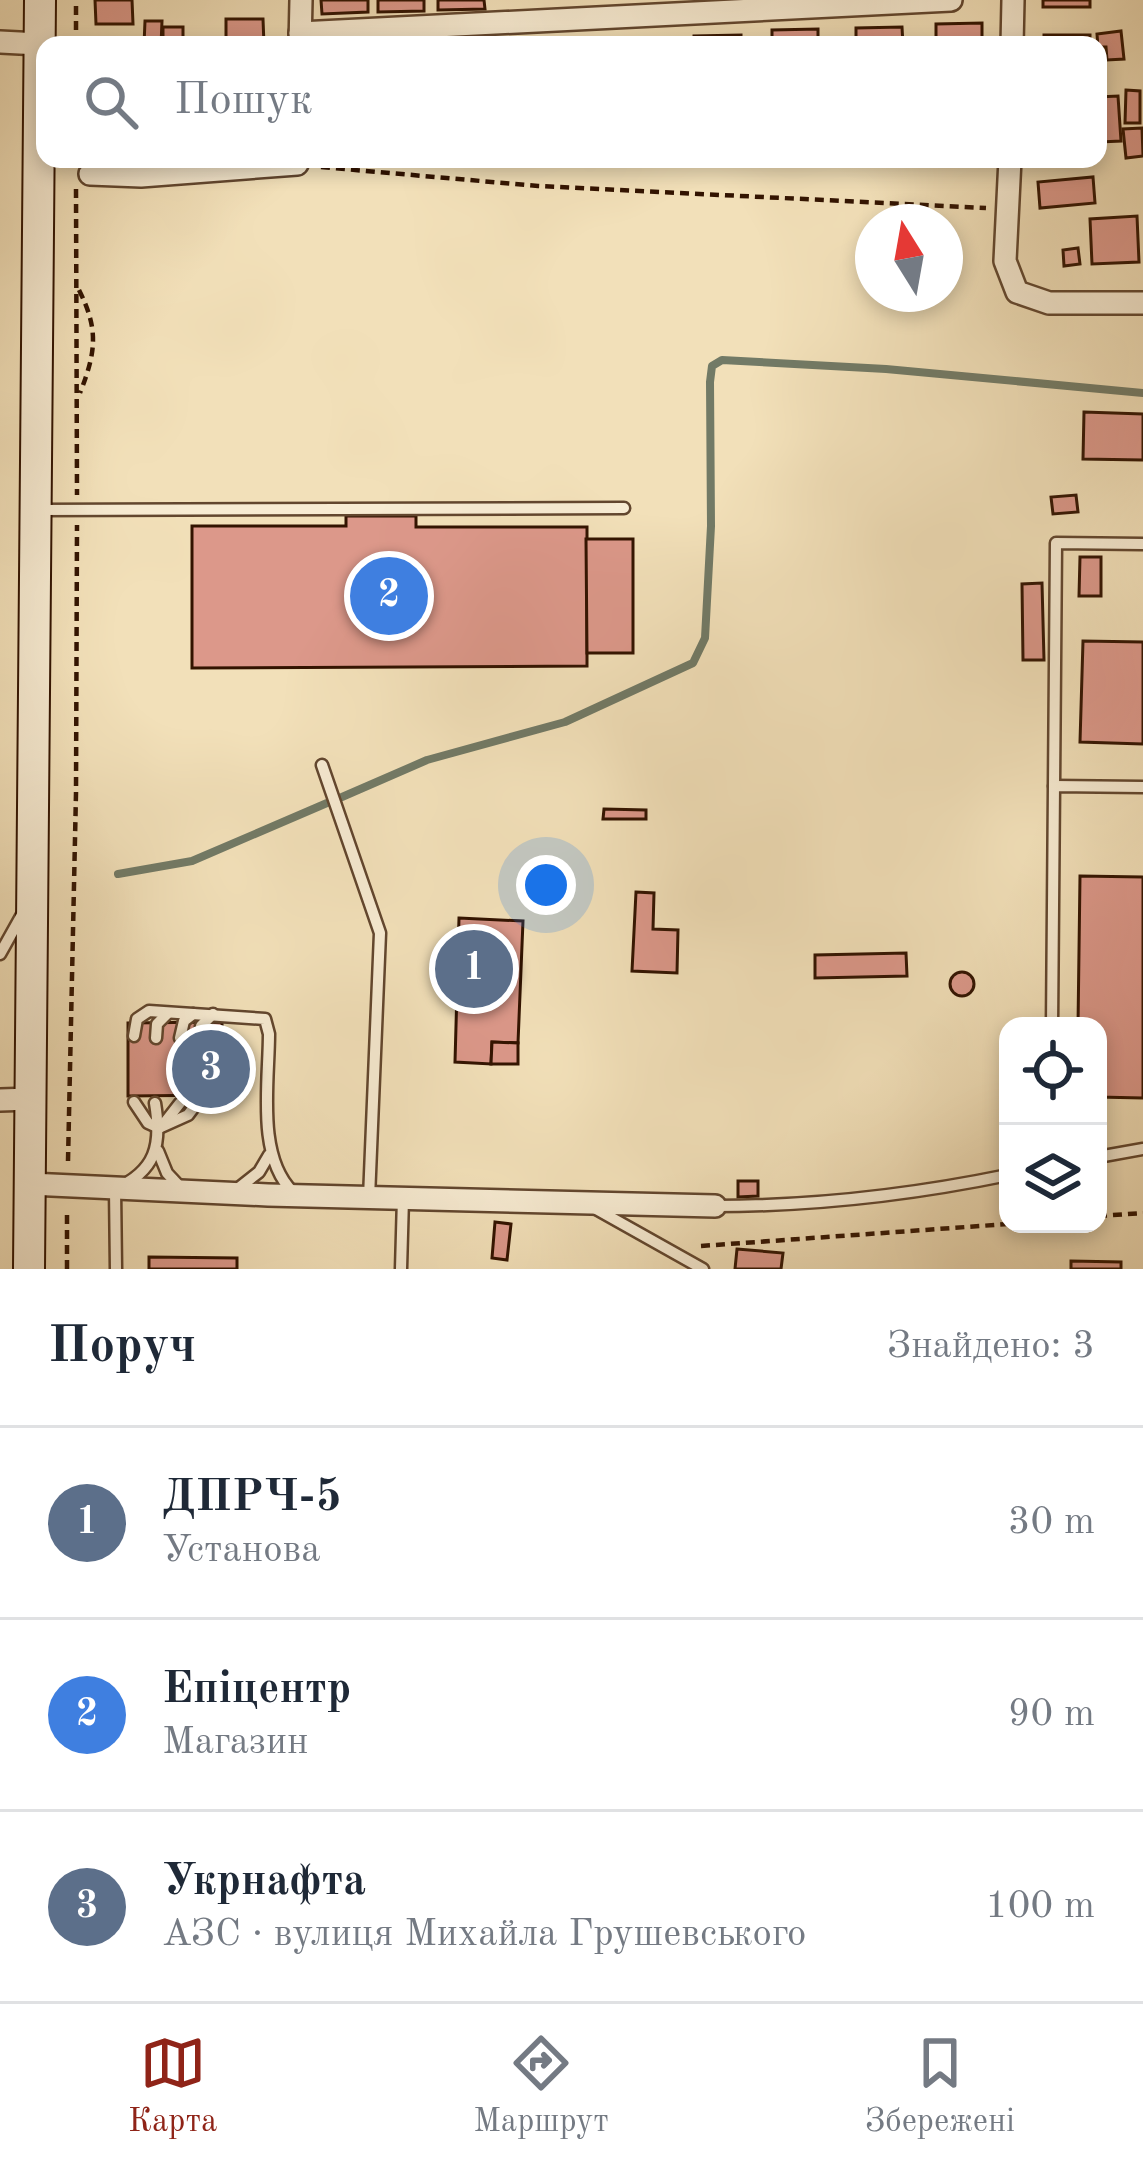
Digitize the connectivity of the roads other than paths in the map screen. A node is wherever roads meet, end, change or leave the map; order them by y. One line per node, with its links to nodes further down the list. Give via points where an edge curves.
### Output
1 (40, 0): 5 (main road)
2 (301, 0): 6 (street)
3 (951, 0): 7 (street)
4 (1012, 0): 8 (street)
5 (39, 36)
6 (300, 36)
7 (350, 36)
8 (1012, 36)
9 (0, 42): 10 (street)
10 (36, 44)
11 (38, 168): 17 (main road)
12 (230, 168): 14 (street)
13 (1010, 168): 15 (street, via 1005,261 1017,292)
14 (82, 174)
15 (1143, 303)
16 (624, 508): 17 (lane)
17 (37, 510): 22 (main road)
18 (1143, 544): 20 (lane, via 1056,543)
19 (322, 765): 48 (lane, via 380,933)
20 (1054, 786): 21 (lane); 27 (lane)
21 (1143, 787)
22 (33, 894): 23 (lane); 33 (main road)
23 (0, 954)
24 (172, 1012): 25 (lane); 28 (lane, via 144,1013); 30 (lane, via 159,1020)
25 (196, 1013): 26 (lane); 29 (lane)
26 (216, 1014): 31 (lane, via 203,1022); 41 (lane, via 267,1021)
27 (1052, 1017)
28 (134, 1036)
29 (181, 1037)
30 (156, 1038)
31 (200, 1038)
32 (200, 1099): 37 (lane)
33 (16, 1100): 43 (main road)
34 (134, 1102): 37 (lane)
35 (155, 1103): 37 (lane)
36 (180, 1103): 37 (lane)
37 (159, 1129): 39 (lane)
38 (1143, 1149): 40 (lane)
39 (158, 1151): 44 (lane, via 137,1178); 45 (lane, via 167,1173)
40 (1107, 1155)
41 (269, 1156): 46 (lane, via 249,1182); 47 (lane)
42 (999, 1177): 51 (lane, via 792,1206)
43 (30, 1184): 44 (street); 52 (main road)
44 (115, 1189): 45 (street); 53 (lane)
45 (191, 1192): 46 (street)
46 (226, 1194): 47 (street)
47 (301, 1196): 48 (street)
48 (369, 1198): 49 (street)
49 (403, 1198): 50 (street); 54 (lane)
50 (581, 1201): 51 (street); 55 (lane)
51 (715, 1206)
52 (29, 1269)
53 (116, 1269)
54 (401, 1269)
55 (703, 1269)

